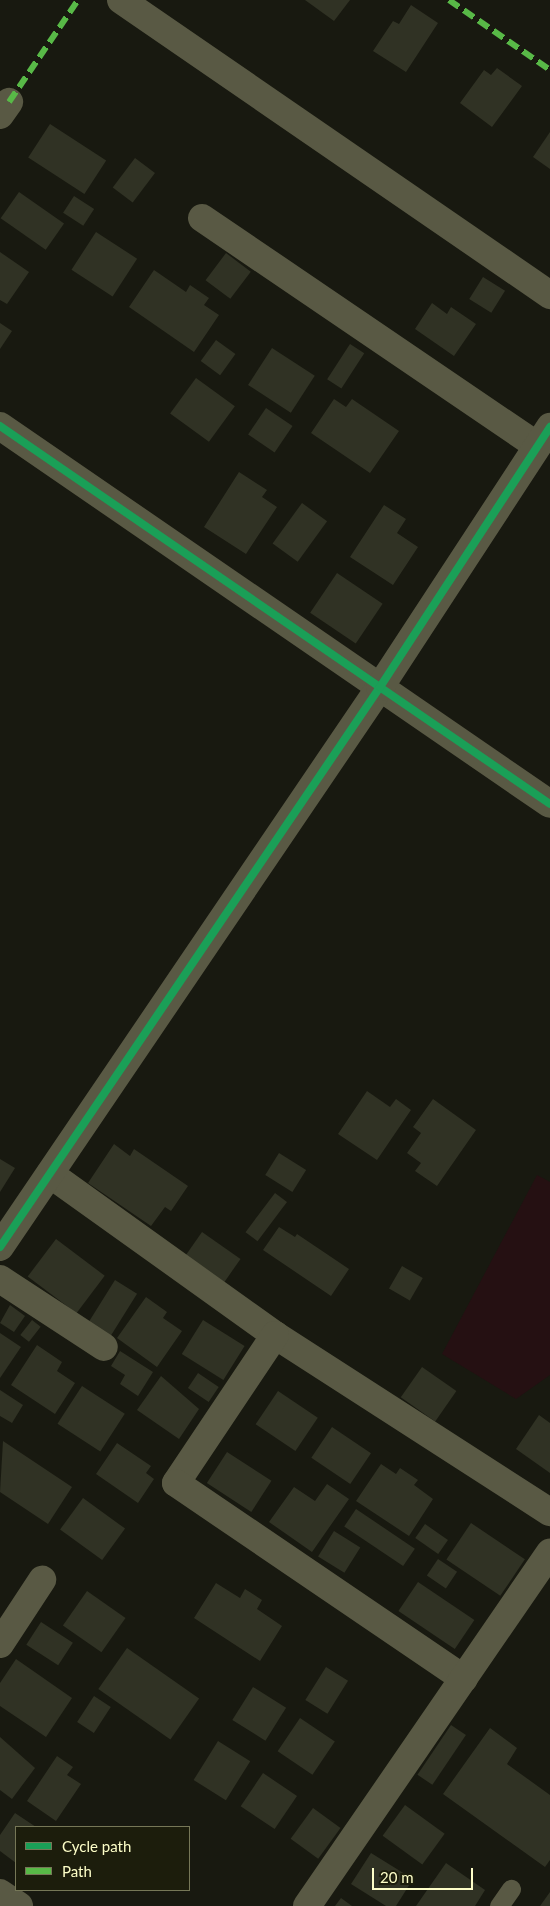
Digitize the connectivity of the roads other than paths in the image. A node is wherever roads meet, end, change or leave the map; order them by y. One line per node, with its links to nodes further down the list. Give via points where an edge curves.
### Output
1 (121, 0): 3 (street)
2 (202, 218): 5 (street)
3 (550, 295)
4 (0, 426): 6 (street)
5 (543, 436): 6 (street)
6 (380, 687): 7 (street); 8 (street)
7 (550, 804)
8 (50, 1174): 9 (street); 11 (street)
9 (0, 1247)
10 (0, 1279): 12 (street)
11 (275, 1335): 13 (street); 17 (street, via 176,1484)
12 (104, 1347)
13 (550, 1512)
14 (550, 1553): 17 (street)
15 (42, 1580): 16 (street)
16 (0, 1644)
17 (464, 1679): 21 (street)
18 (511, 1889): 22 (lane)
19 (0, 1893): 20 (street)
20 (19, 1906)
21 (307, 1906)
22 (499, 1906)

